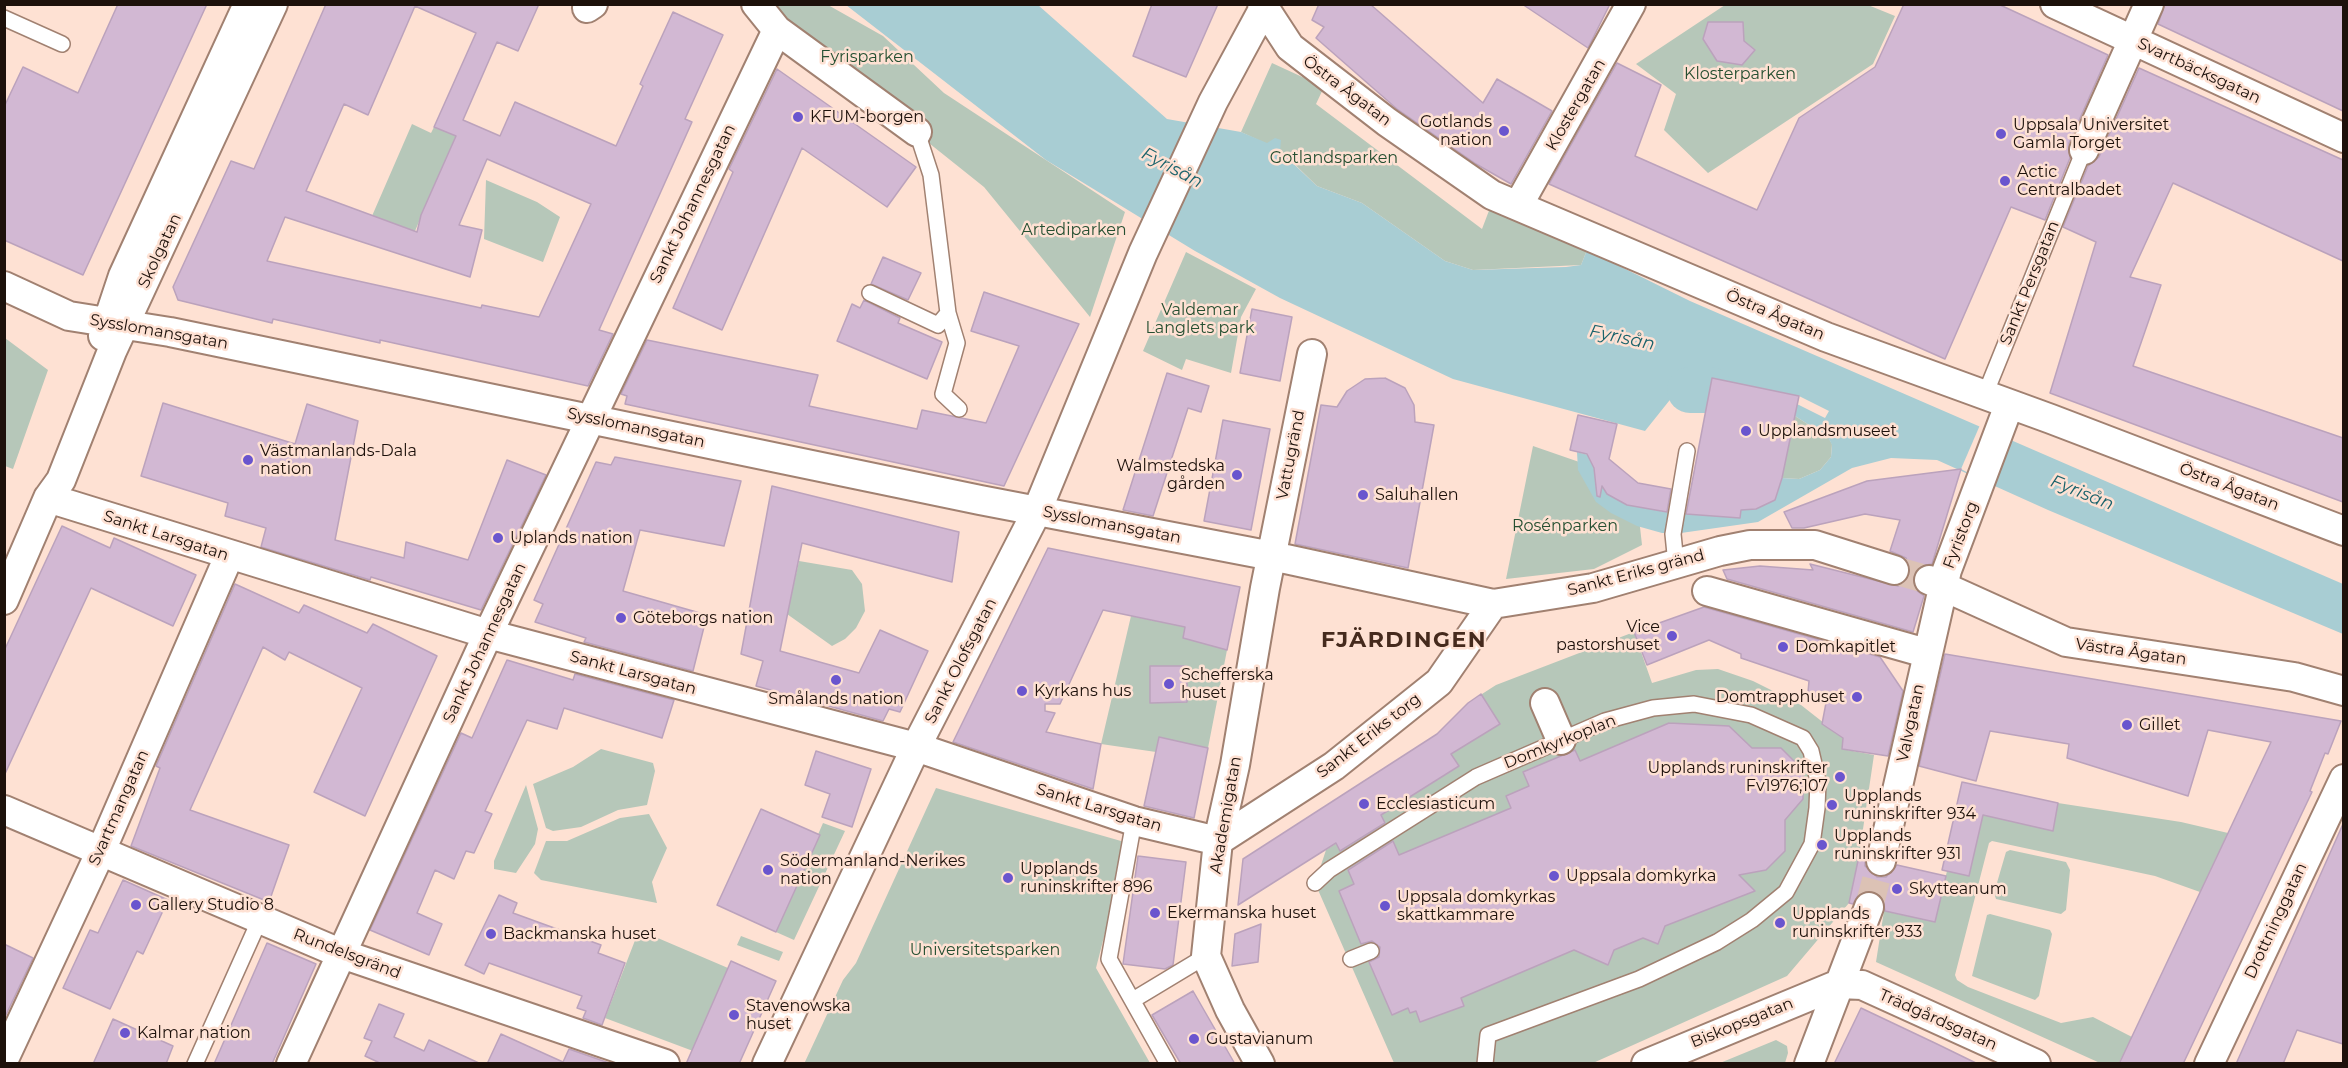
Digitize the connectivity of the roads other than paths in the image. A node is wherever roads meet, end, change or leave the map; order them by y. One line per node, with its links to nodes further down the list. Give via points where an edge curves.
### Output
1 (248, 4): 19 (street, Skolgatan, via 123,276)
2 (273, 4): 19 (street, Skolgatan)
3 (756, 4): 9 (street)
4 (1631, 4): 15 (street, Klostergatan)
5 (2055, 4): 10 (street, Svartbäcksgatan)
6 (2149, 4): 10 (street, Sankt Persgatan)
7 (1264, 5): 15 (street, Östra Ågatan, via 1290,47 1387,122 1492,195); 26 (street, Sankt Olofsgatan, via 1220,88 1143,253)
8 (4, 18): 11 (lane)
9 (777, 30): 12 (street); 23 (street, Sankt Johannesgatan)
10 (2133, 40): 13 (street, Svartbäcksgatan); 14 (street, Sankt Persgatan)
11 (62, 44)
12 (917, 132): 18 (lane, via 931,175)
13 (2343, 138)
14 (2084, 150): 21 (lane, Sankt Persgatan)
15 (1519, 204): 21 (street, Östra Ågatan)
16 (4, 286): 19 (street, Sysslomansgatan, via 69,316)
17 (870, 293): 18 (lane, via 938,325)
18 (948, 313): 22 (lane, via 957,343 943,394)
19 (116, 324): 23 (street, Sysslomansgatan); 25 (street, Skolgatan, via 100,349 49,469)
20 (1312, 354): 29 (street, Vattugränd)
21 (1998, 409): 27 (street, Östra Ågatan); 32 (street, Fyristorg, via 1980,485)
22 (959, 410)
23 (590, 418): 26 (street, Sysslomansgatan); 36 (street, Sankt Johannesgatan)
24 (1687, 451): 30 (lane, via 1673,534)
25 (48, 498): 28 (street, Sankt Larsgatan); 34 (street, Skolgatan)
26 (1038, 511): 29 (street, Sysslomansgatan); 41 (street, Sankt Olofsgatan)
27 (2343, 531)
28 (229, 556): 36 (street, Sankt Larsgatan); 46 (street, Svartmangatan)
29 (1272, 556): 35 (street, Sankt Eriks gränd); 45 (street, Akademigatan)
30 (1676, 564): 31 (street, Sankt Eriks gränd, via 1750,545 1815,544); 35 (street, Sankt Eriks gränd, via 1593,588)
31 (1894, 570)
32 (1936, 583): 37 (street, Valvgatan); 38 (street, Västra Ågatan, via 2066,642 2294,677)
33 (1707, 591): 37 (street)
34 (4, 600)
35 (1493, 604): 45 (street, Sankt Eriks torg, via 1439,682 1334,766)
36 (488, 634): 41 (street, Sankt Larsgatan); 52 (street, Sankt Johannesgatan)
37 (1926, 653): 47 (street, Valvgatan)
38 (2343, 691)
39 (1545, 702): 40 (street)
40 (1561, 740): 48 (lane, Domkyrkoplan, via 1476,777 1329,870); 64 (lane, Domkyrkoplan, via 1605,721 1653,708 1694,704 1751,715 1803,738 1811,751 1818,781 1812,844 1786,892 1752,920 1717,942 1639,979 1488,1035)
41 (916, 747): 44 (street, Sankt Larsgatan); 61 (street, Sankt Olofsgatan)
42 (2343, 779): 68 (street, Drottninggatan)
43 (4, 810): 46 (street, Rundelsgränd)
44 (1134, 822): 45 (street, Sankt Larsgatan); 56 (lane, via 1109,959)
45 (1218, 841): 53 (street, Akademigatan)
46 (101, 851): 50 (street, Rundelsgränd); 57 (street, Svartmangatan)
47 (1881, 861)
48 (1315, 883)
49 (1869, 907): 55 (street)
50 (260, 919): 52 (street, Rundelsgränd); 58 (lane)
51 (1371, 951): 54 (lane)
52 (342, 954): 59 (street, Sankt Johannesgatan); 60 (street, Rundelsgränd)
53 (1206, 956): 56 (lane); 63 (street, Akademigatan)
54 (1351, 959)
55 (1839, 984): 65 (street, Biskopsgatan); 66 (street); 67 (street, Trädgårdsgatan, via 1862,985)
56 (1133, 1000): 62 (lane)
57 (4, 1059)
58 (195, 1064)
59 (291, 1064)
60 (665, 1064)
61 (767, 1064)
62 (1168, 1064)
63 (1260, 1064)
64 (1485, 1064)
65 (1646, 1064)
66 (1809, 1064)
67 (2036, 1064)
68 (2209, 1064)

